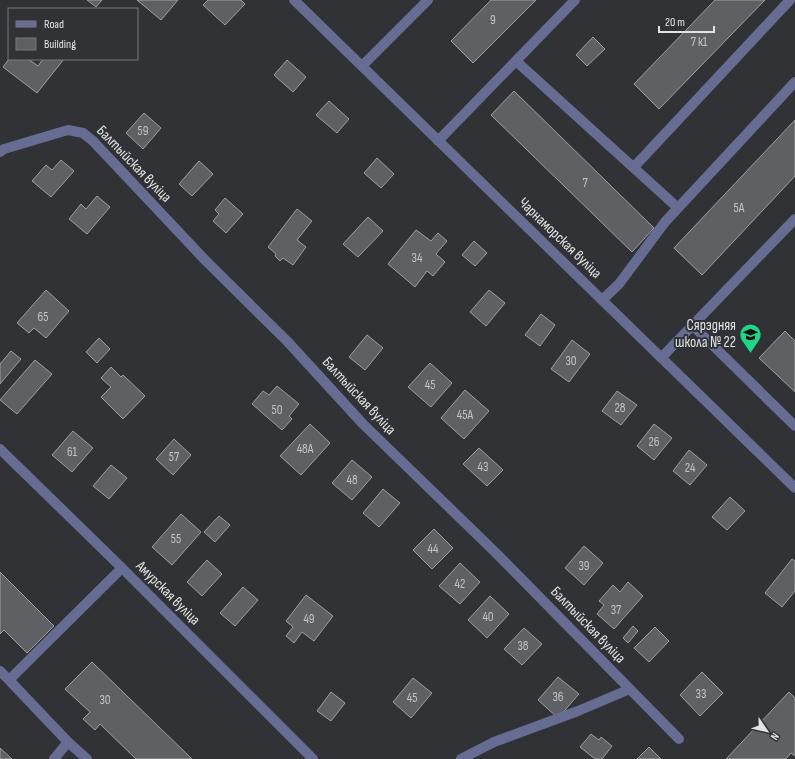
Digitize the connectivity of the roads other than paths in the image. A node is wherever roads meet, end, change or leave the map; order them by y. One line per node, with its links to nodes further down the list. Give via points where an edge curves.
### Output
1 (294, 0): 6 (street, Чарнаморская вуліца)
2 (428, 0): 6 (street)
3 (575, 0): 5 (street)
4 (790, 0): 10 (street)
5 (516, 61): 8 (street); 10 (street)
6 (362, 66): 8 (street, Чарнаморская вуліца)
7 (795, 82): 11 (street)
8 (438, 141): 13 (street, Чарнаморская вуліца)
9 (0, 152): 22 (street, Балтыйская вуліца, via 68,130 83,133 93,141 206,261 287,340 363,424 495,552)
10 (634, 167): 11 (street)
11 (678, 208): 13 (street, via 619,284)
12 (795, 219): 14 (street)
13 (602, 300): 15 (street, Чарнаморская вуліца)
14 (692, 325): 15 (street); 16 (street)
15 (661, 358): 18 (street, Чарнаморская вуліца)
16 (795, 426)
17 (0, 449): 19 (street, Амурская вуліца)
18 (795, 488)
19 (122, 568): 21 (street); 27 (street, Амурская вуліца)
20 (0, 671): 21 (street)
21 (9, 680): 24 (street)
22 (630, 689): 23 (street, Балтыйская вуліца); 28 (street, via 494,742)
23 (679, 739)
24 (68, 742): 25 (street); 26 (street)
25 (54, 759)
26 (87, 759)
27 (313, 759)
28 (461, 759)

